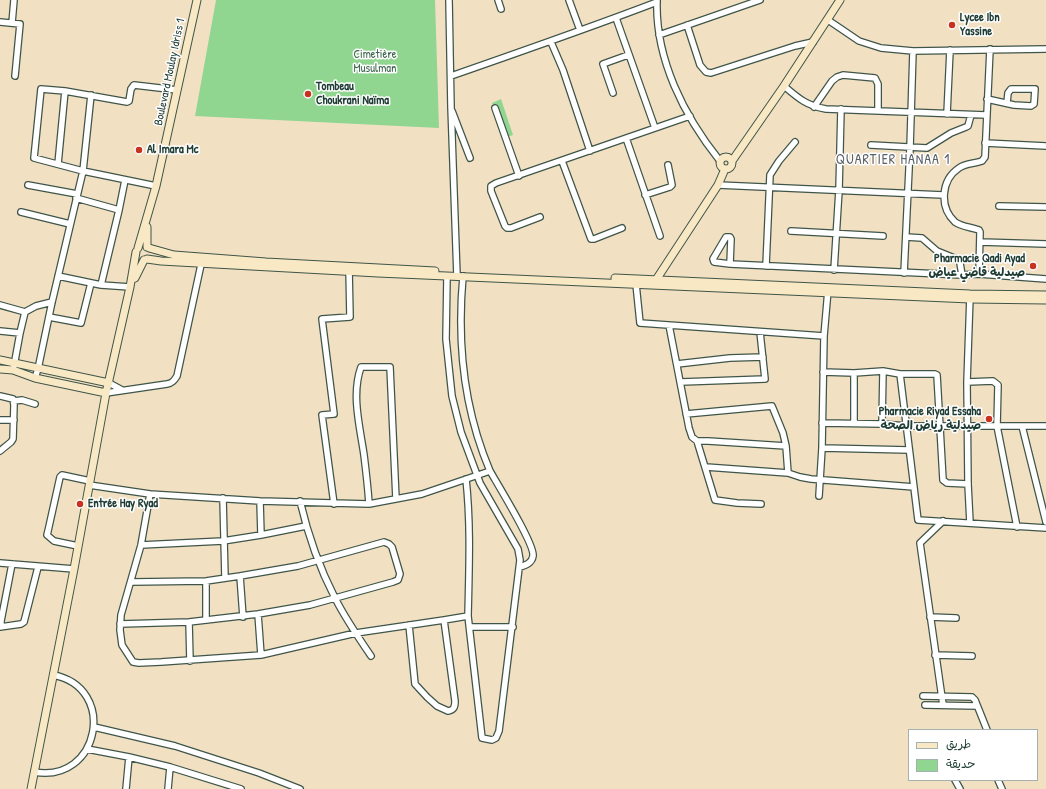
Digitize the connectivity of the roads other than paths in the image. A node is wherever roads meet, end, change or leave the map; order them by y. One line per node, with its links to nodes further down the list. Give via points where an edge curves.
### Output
1 (14, 0): 13 (street)
2 (197, 0): 27 (main road, Boulevard Moulay Idriss 1)
3 (448, 0): 25 (street)
4 (498, 0): 9 (street)
5 (570, 0): 15 (street)
6 (760, 0): 14 (street)
7 (840, 0): 11 (main road)
8 (657, 1): 10 (street); 16 (street)
9 (501, 9)
10 (616, 18): 15 (street); 23 (street)
11 (828, 20): 18 (main road); 22 (street, via 859,42 881,48)
12 (0, 22): 13 (street)
13 (12, 23): 24 (street, via 20,24)
14 (688, 25): 16 (street); 18 (street, via 700,65 706,72 711,73)
15 (580, 30): 17 (street)
16 (659, 35): 42 (street, via 673,84)
17 (551, 42): 25 (street); 50 (street)
18 (813, 42): 26 (main road)
19 (990, 49): 20 (street); 21 (street); 31 (street)
20 (1046, 49)
21 (950, 50): 22 (street); 39 (street)
22 (913, 51): 38 (street)
23 (628, 55): 29 (street, via 603,64); 43 (street)
24 (15, 76)
25 (450, 76): 33 (street)
26 (784, 86): 34 (street); 53 (main road)
27 (177, 90): 30 (street, via 134,85 127,102); 63 (main road, Boulevard Moulay Idriss 1)
28 (65, 91): 30 (street); 55 (street); 55 (street, via 41,89 34,156)
29 (613, 93)
30 (91, 95): 58 (street)
31 (987, 99): 32 (street); 41 (street)
32 (1007, 103): 32 (street, via 1011,88 1035,89 1033,106)
33 (451, 107): 51 (street); 95 (street)
34 (814, 107): 36 (street); 37 (street, via 832,81 843,75 875,78 878,84)
35 (495, 108): 59 (street)
36 (841, 109): 37 (street); 65 (street)
37 (878, 111): 38 (street)
38 (912, 112): 39 (street); 49 (street)
39 (947, 114): 40 (street)
40 (972, 114): 41 (street); 49 (street, via 966,127 927,148)
41 (986, 115): 46 (street)
42 (690, 116): 43 (street); 52 (street)
43 (655, 128): 44 (street)
44 (626, 138): 50 (street); 67 (street)
45 (795, 142): 64 (street, via 773,169)
46 (985, 143): 48 (street); 68 (street, via 984,159 953,172)
47 (872, 145): 49 (street)
48 (1046, 146)
49 (910, 148): 66 (street)
50 (590, 152): 54 (street)
51 (470, 158)
52 (720, 161): 53 (main road, via 727,157); 57 (main road, via 720,166)
53 (732, 161): 57 (main road, via 730,167)
54 (562, 162): 59 (street); 77 (street, via 591,239)
55 (58, 164): 58 (street)
56 (668, 165): 67 (street, via 672,185)
57 (724, 169): 62 (main road)
58 (83, 171): 60 (street); 69 (street)
59 (519, 176): 74 (street, via 491,186 505,226 511,228)
60 (125, 180): 63 (street); 72 (street)
61 (28, 185): 69 (street)
62 (718, 185): 64 (street); 101 (main road)
63 (156, 186): 75 (main road, Boulevard Moulay Idriss 1)
64 (770, 187): 65 (street); 90 (street)
65 (839, 190): 66 (street); 79 (street)
66 (908, 194): 68 (street); 82 (street)
67 (645, 195): 80 (street)
68 (943, 195): 83 (street, via 946,208 954,221 979,230)
69 (76, 196): 72 (street); 76 (street)
70 (999, 206): 71 (street)
71 (1046, 207)
72 (119, 210): 104 (street)
73 (21, 212): 76 (street)
74 (540, 217)
75 (148, 219): 85 (main road, Boulevard Moulay Idriss 1); 86 (main road, Boulevard Moulay Idriss 1)
76 (70, 224): 96 (street)
77 (622, 228)
78 (791, 231): 79 (street)
79 (836, 234): 81 (street); 92 (street)
80 (660, 236)
81 (883, 236)
82 (906, 237): 93 (street); 98 (street, via 922,238 937,251 959,260)
83 (980, 242): 84 (street); 94 (street)
84 (1046, 244)
85 (148, 247): 86 (main road, via 142,246); 87 (main road, via 151,254); 88 (main road, via 174,256)
86 (137, 250): 87 (main road, via 138,257); 105 (main road, Boulevard Moulay Idriss 1)
87 (145, 260): 88 (main road); 105 (main road)
88 (201, 261): 91 (main road); 134 (street, via 175,380 167,384)
89 (730, 264): 89 (street, via 713,261 729,236 731,239); 90 (street)
90 (766, 266): 92 (street)
91 (349, 269): 95 (main road); 97 (main road); 171 (street, via 350,317 322,319 334,414 322,415)
92 (834, 270): 93 (street)
93 (904, 273): 98 (street)
94 (979, 274): 98 (street); 100 (street)
95 (459, 275): 97 (main road); 99 (main road); 157 (street, via 464,366 469,404 481,449)
96 (58, 276): 102 (street); 110 (street)
97 (448, 276): 159 (street, via 446,339 452,396 461,432)
98 (962, 276)
99 (588, 279): 101 (main road); 103 (main road)
100 (1046, 279)
101 (654, 282): 103 (main road); 106 (main road)
102 (91, 283): 104 (street); 113 (street, via 81,323)
103 (636, 284): 114 (street, via 640,323)
104 (101, 285): 105 (street)
105 (130, 287): 133 (main road)
106 (828, 290): 108 (main road); 118 (street)
107 (1046, 295): 108 (main road)
108 (970, 297): 109 (main road); 132 (street)
109 (1046, 300)
110 (52, 302): 112 (street); 113 (street)
111 (0, 305): 112 (street)
112 (25, 312): 117 (street)
113 (49, 317): 123 (street)
114 (669, 325): 116 (street); 122 (street)
115 (0, 331): 117 (street)
116 (760, 332): 118 (street); 119 (street)
117 (20, 333): 121 (street)
118 (824, 336): 127 (street)
119 (763, 357): 122 (street); 131 (street, via 765,379)
120 (0, 360): 121 (main road)
121 (14, 362): 123 (main road); 125 (street)
122 (677, 364): 131 (street)
123 (38, 368): 130 (street); 133 (main road)
124 (0, 369): 125 (main road)
125 (12, 370): 130 (main road)
126 (883, 371): 128 (street); 129 (street); 144 (street)
127 (823, 372): 128 (street); 142 (street)
128 (854, 373): 143 (street)
129 (900, 374): 145 (street); 146 (street, via 937,375)
130 (35, 378): 135 (main road)
131 (681, 382): 139 (street)
132 (967, 382): 147 (street); 148 (street, via 993,381 998,384)
133 (108, 383): 134 (street); 135 (main road)
134 (122, 390): 135 (street)
135 (106, 393): 162 (main road)
136 (0, 396): 137 (street)
137 (14, 401): 138 (street, via 22,400); 141 (street)
138 (35, 404)
139 (686, 414): 151 (street, via 691,435); 152 (street, via 772,406)
140 (0, 420): 141 (street)
141 (14, 420): 155 (street, via 13,439)
142 (822, 422): 143 (street); 153 (street)
143 (854, 423): 144 (street)
144 (882, 424): 145 (street)
145 (907, 426): 146 (street); 154 (street)
146 (939, 426): 147 (street); 163 (street, via 943,480 947,483)
147 (968, 426): 148 (street); 163 (street)
148 (997, 426): 149 (street); 178 (street)
149 (1022, 426): 150 (street); 175 (street)
150 (1046, 426)
151 (697, 441): 152 (street); 156 (street)
152 (786, 446): 158 (street)
153 (822, 448): 154 (street); 161 (street)
154 (909, 450): 164 (street)
155 (0, 451)
156 (706, 467): 158 (street); 173 (street, via 715,500)
157 (490, 470): 159 (street); 188 (street, via 534,554 528,564)
158 (788, 473): 161 (street)
159 (477, 475): 160 (street); 188 (street, via 518,549)
160 (466, 479): 168 (street, via 422,494); 196 (street, via 470,548)
161 (820, 479): 164 (street); 166 (street)
162 (89, 483): 165 (street); 183 (main road); 183 (street, via 62,475 60,477 48,531 52,540)
163 (968, 484): 176 (street)
164 (914, 487): 174 (street, via 918,520)
165 (150, 494): 167 (street); 182 (street)
166 (818, 496)
167 (223, 498): 169 (street); 181 (street)
168 (396, 499): 172 (street); 172 (street, via 390,367 360,367 357,401)
169 (260, 501): 170 (street); 180 (street)
170 (300, 501): 171 (street); 177 (street)
171 (334, 504): 172 (street)
172 (369, 504)
173 (762, 504)
174 (943, 521): 176 (street); 198 (street, via 920,543)
175 (1046, 522)
176 (970, 523): 178 (street)
177 (306, 526): 180 (street); 184 (street)
178 (1017, 527): 179 (street)
179 (1046, 528)
180 (261, 535): 181 (street)
181 (223, 541): 182 (street); 191 (street)
182 (141, 545): 193 (street)
183 (78, 546): 189 (main road)
184 (318, 560): 190 (street); 194 (street); 194 (street, via 384,542 392,547 400,574 398,580)
185 (0, 563): 186 (street)
186 (12, 564): 187 (street); 205 (street)
187 (38, 567): 189 (street); 205 (street, via 24,622)
188 (520, 568): 207 (street)
189 (74, 569): 214 (main road)
190 (240, 576): 191 (street); 197 (street)
191 (225, 578): 192 (street)
192 (206, 581): 193 (street); 200 (street)
193 (132, 582): 203 (street)
194 (335, 598): 195 (street); 208 (street)
195 (258, 614): 197 (street); 210 (street)
196 (468, 616): 201 (street); 206 (street)
197 (243, 617): 200 (street)
198 (930, 617): 199 (street); 209 (street)
199 (956, 618)
200 (206, 620): 202 (street)
201 (444, 620): 204 (street); 204 (street, via 455,701 453,710 448,711 437,706 415,684)
202 (189, 622): 203 (street); 213 (street)
203 (120, 624): 213 (street, via 122,645 133,662)
204 (409, 625): 208 (street)
205 (0, 627)
206 (470, 627): 207 (street); 207 (street, via 482,738 492,740 498,736 499,731)
207 (513, 627)
208 (356, 633): 210 (street); 211 (street)
209 (935, 654): 212 (street); 216 (street)
210 (261, 656): 213 (street)
211 (371, 656)
212 (972, 656)
213 (190, 661)
214 (53, 675): 220 (street, via 73,683 85,694 92,708); 225 (main road)
215 (922, 696): 216 (street)
216 (941, 696): 218 (street); 219 (street, via 972,697)
217 (925, 705): 218 (street)
218 (943, 705): 219 (street)
219 (977, 706): 221 (street)
220 (94, 727): 222 (street, via 92,740); 230 (street, via 175,746)
221 (987, 729)
222 (87, 749): 223 (street); 225 (street, via 73,765 59,772)
223 (130, 757): 224 (street); 227 (street)
224 (170, 767): 228 (street); 229 (street)
225 (34, 772): 226 (main road)
226 (31, 789)
227 (126, 789)
228 (168, 789)
229 (241, 789)
230 (300, 789)

